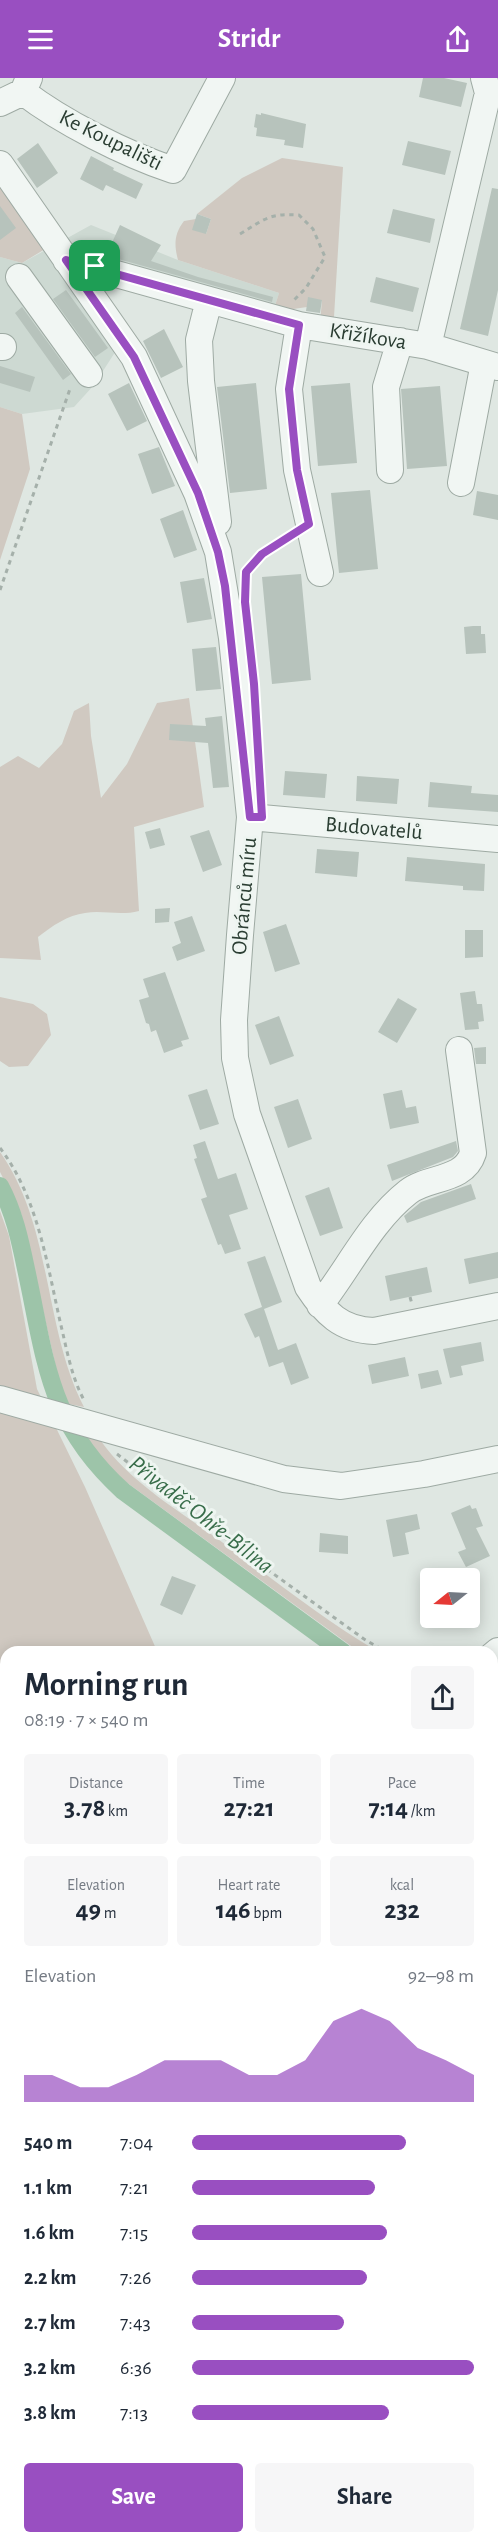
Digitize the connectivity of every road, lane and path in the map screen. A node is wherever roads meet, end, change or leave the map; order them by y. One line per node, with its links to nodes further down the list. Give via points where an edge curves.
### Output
1 (222, 78): 2 (street, Ke Koupališti, via 173,170 40,105)
2 (26, 85): 4 (street, Ke Koupališti)
3 (490, 89): 12 (street, Křižíkova)
4 (0, 103)
5 (0, 164): 7 (street, Obránců míru)
6 (240, 234): 10 (path, via 270,215 299,215 313,228 325,257 306,288 291,303)
7 (66, 260): 9 (street, Křižíkova); 18 (street, Obránců míru, via 134,357 198,493)
8 (10, 284): 14 (street)
9 (209, 300): 10 (street, Křižíkova); 18 (street, via 199,340 218,514)
10 (290, 322): 11 (street, Křižíkova); 17 (street, via 289,389 297,470)
11 (400, 341): 12 (street, Křižíkova); 15 (street, via 386,387)
12 (428, 346): 13 (street, Křižíkova)
13 (491, 365): 16 (street)
14 (80, 380): 20 (path)
15 (390, 470)
16 (461, 483)
17 (309, 524): 19 (street); 21 (path, via 262,554 246,572)
18 (218, 552): 22 (street, Obránců míru, via 232,638)
19 (320, 573)
20 (0, 590)
21 (245, 592)
22 (250, 817): 23 (street, Budovatelů); 25 (street, Obránců míru, via 234,1020 235,1058 247,1114 278,1207 309,1287)
23 (498, 839)
24 (459, 1050): 25 (street, via 473,1153 470,1163 457,1173 411,1189 390,1207)
25 (320, 1305): 26 (street, Obránců míru, via 346,1327 374,1331)
26 (498, 1306)
27 (0, 1399): 28 (street, via 284,1479 341,1486)
28 (498, 1459)

